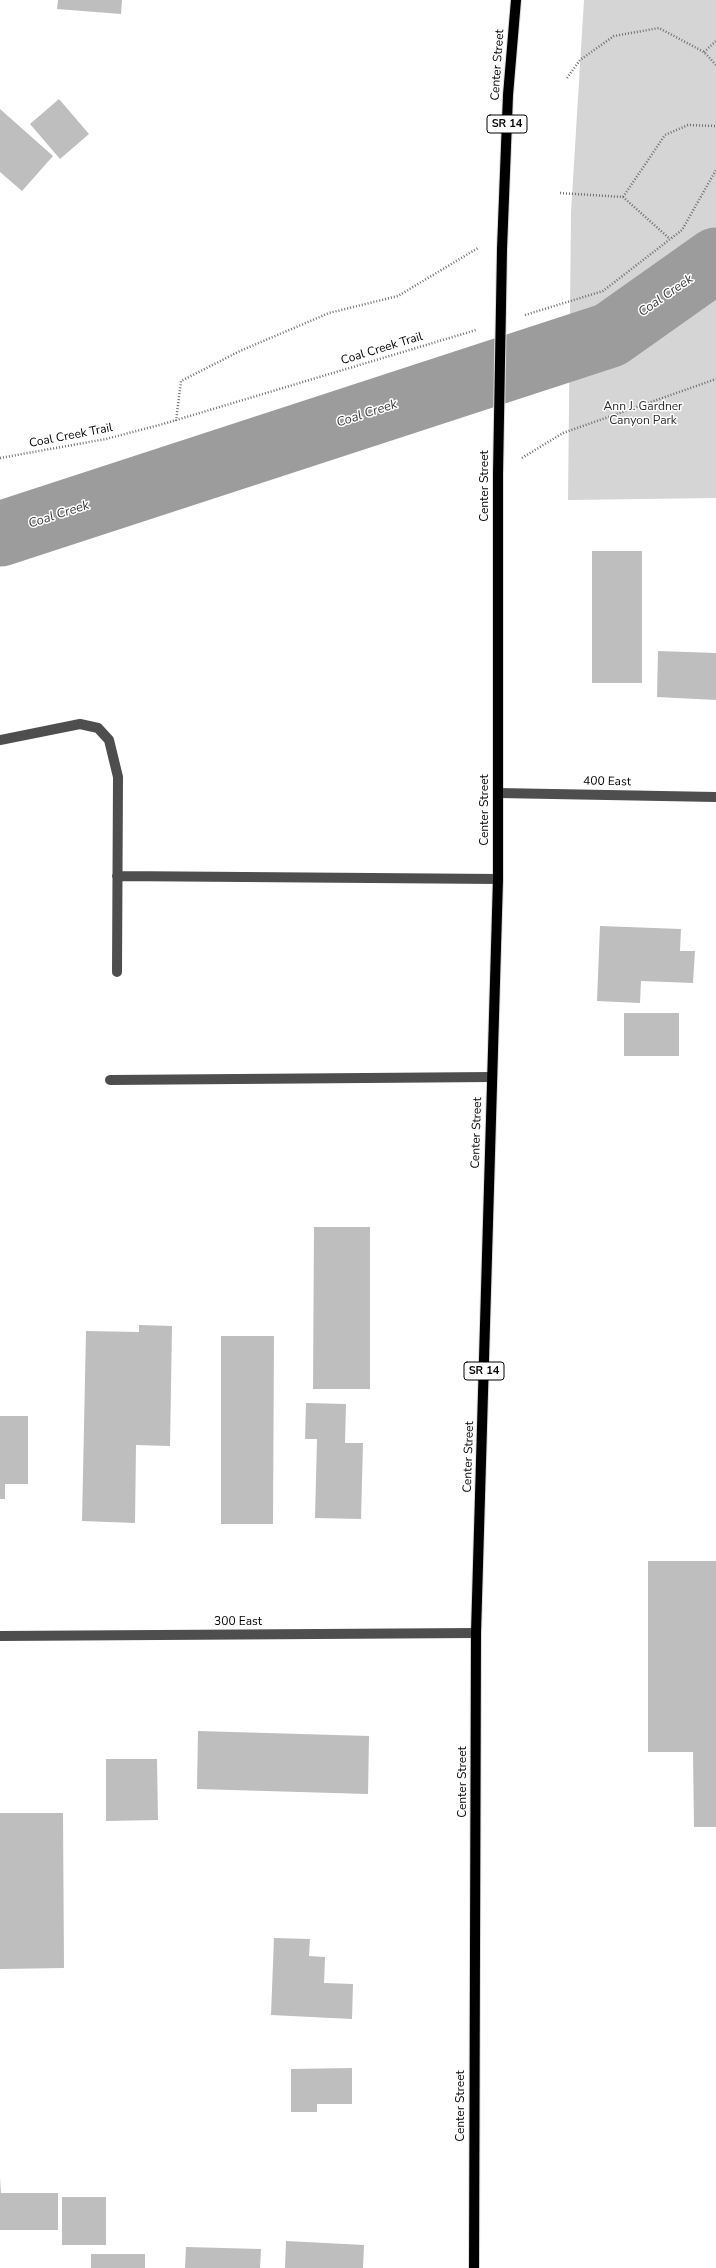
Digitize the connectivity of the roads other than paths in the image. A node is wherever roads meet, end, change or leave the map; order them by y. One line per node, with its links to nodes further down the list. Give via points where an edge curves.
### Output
1 (516, 0): 3 (main road, Center Street / SR 14, bridge, via 508,95 502,233 498,474)
2 (0, 740): 5 (street, via 80,724 98,728 109,740 118,776)
3 (498, 793): 4 (street, 400 East); 6 (main road, Center Street / SR 14)
4 (716, 797)
5 (117, 876): 6 (street); 7 (street)
6 (498, 879): 8 (main road, Center Street / SR 14)
7 (117, 972)
8 (492, 1077): 9 (street); 10 (main road, Center Street / SR 14)
9 (110, 1080)
10 (476, 1633): 11 (street, 300 East); 12 (main road, Center Street / SR 14)
11 (0, 1636)
12 (474, 2268)

